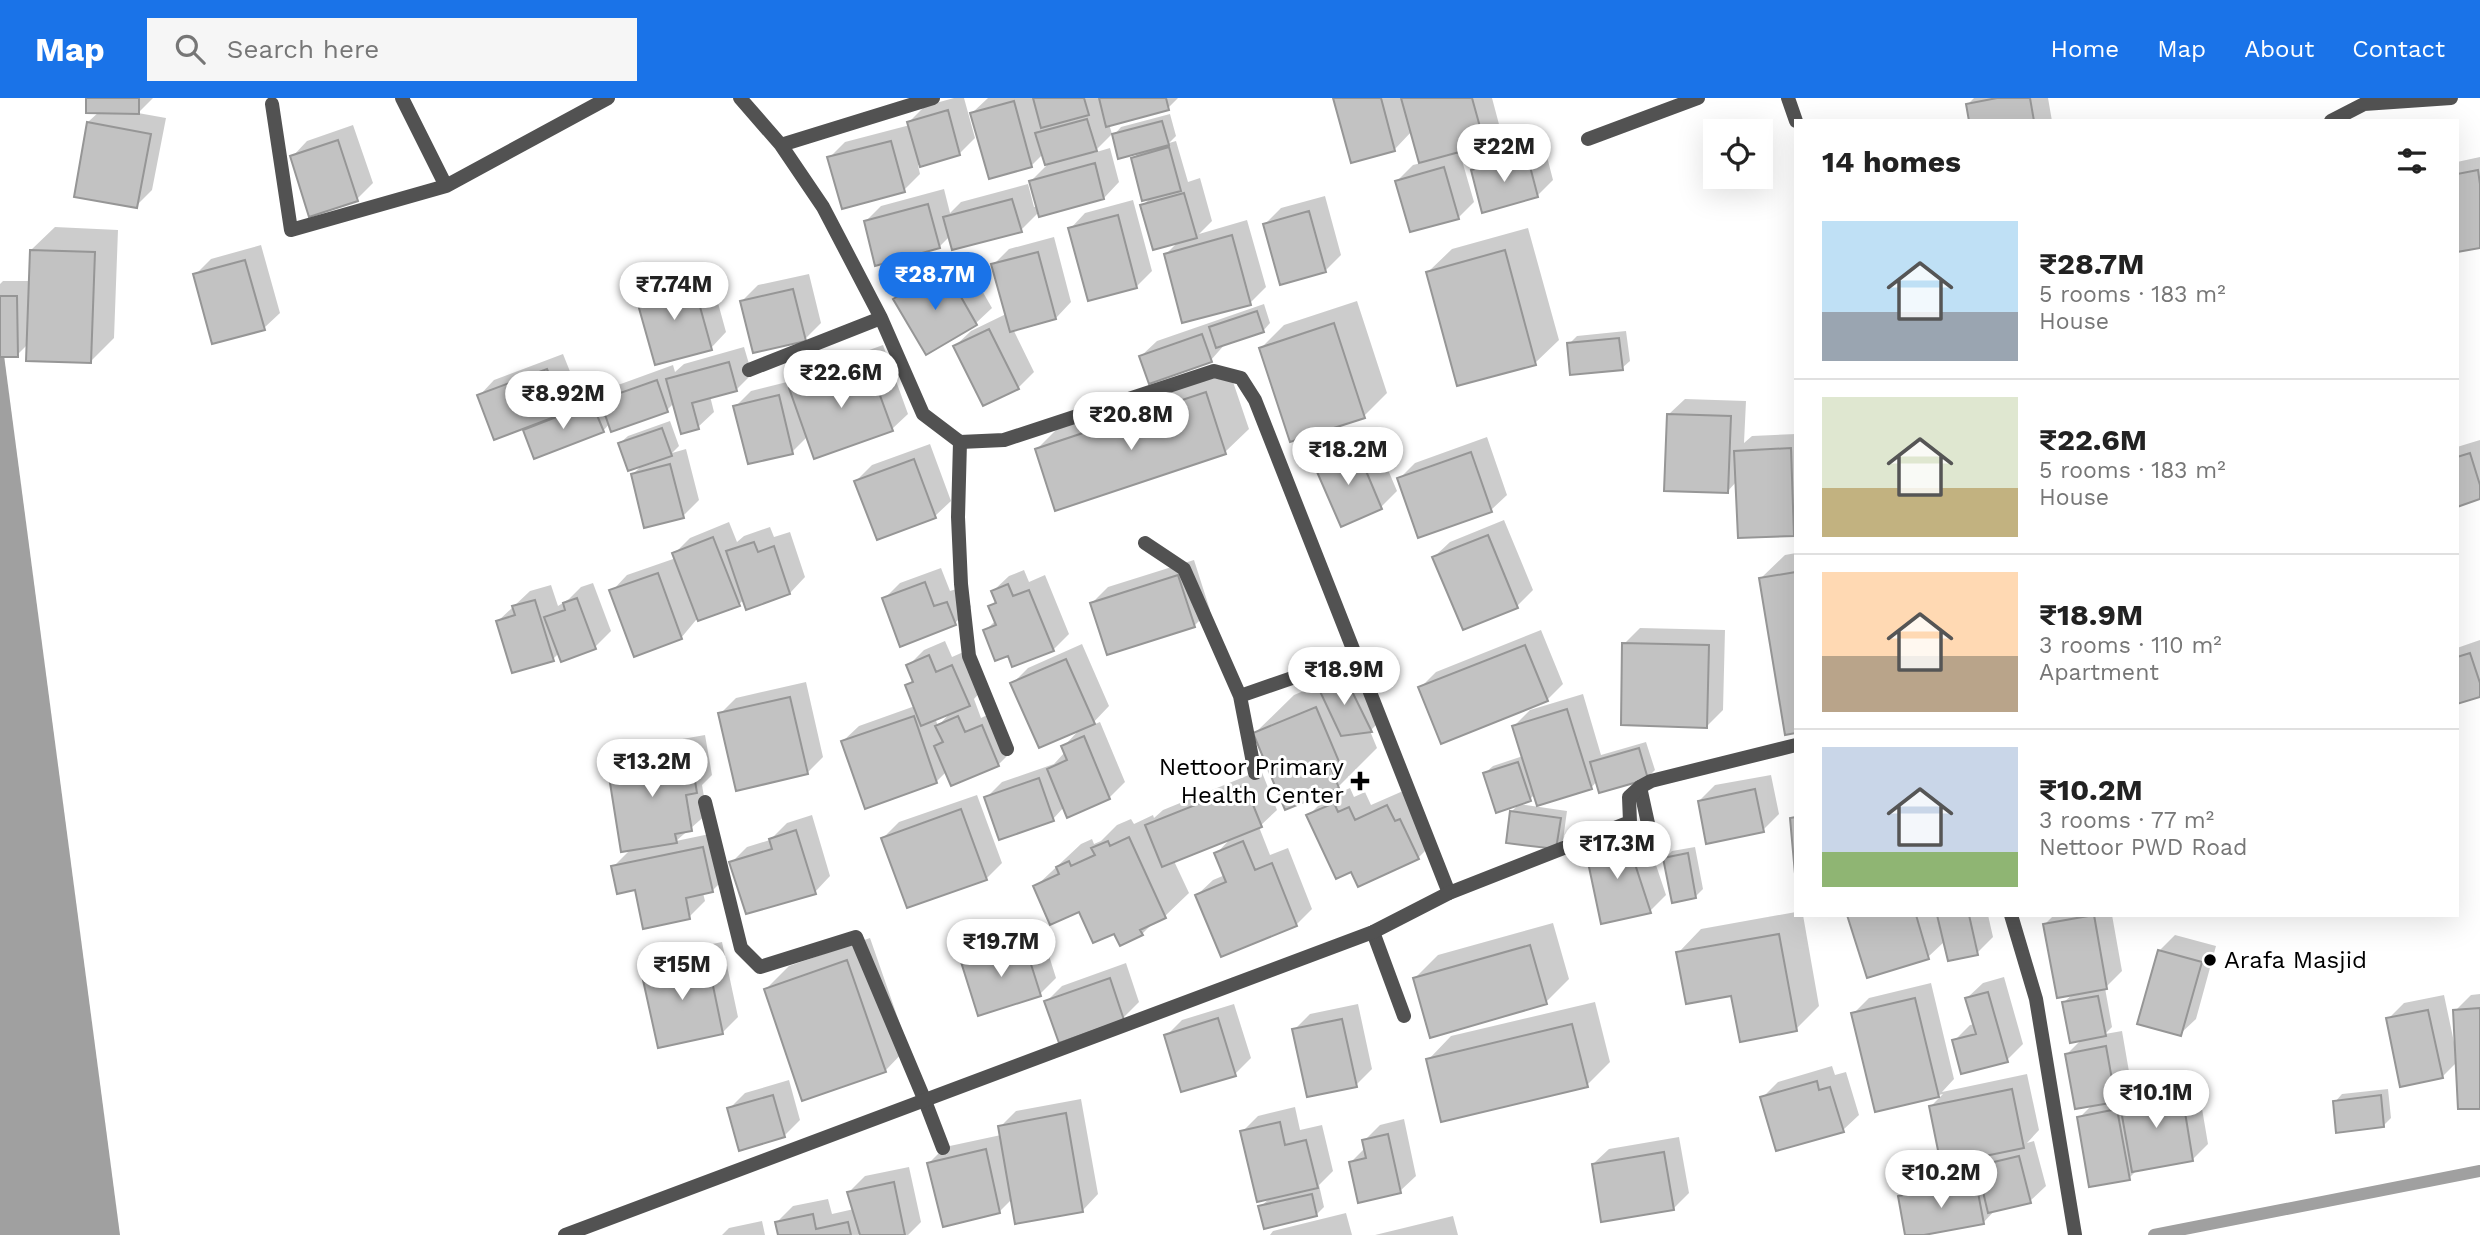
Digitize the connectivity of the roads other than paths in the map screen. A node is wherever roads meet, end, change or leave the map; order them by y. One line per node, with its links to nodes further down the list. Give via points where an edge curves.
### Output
1 (402, 98): 13 (street)
2 (608, 98): 13 (street)
3 (740, 98): 12 (street)
4 (933, 98): 12 (street)
5 (1698, 98): 11 (street)
6 (1788, 98): 9 (street)
7 (2451, 98): 10 (street, via 2364,104)
8 (272, 104): 13 (street, via 291,230)
9 (1795, 119)
10 (2335, 119)
11 (1588, 139)
12 (781, 145): 14 (street, via 823,206)
13 (446, 186)
14 (881, 318): 15 (street); 16 (street, via 923,414)
15 (749, 370)
16 (960, 442): 18 (street, via 1004,440 1214,371 1241,379 1255,400); 21 (street, via 958,517 969,656)
17 (1145, 543): 19 (street, via 1184,569)
18 (1356, 656): 19 (street); 26 (street)
19 (1240, 696): 22 (street)
20 (1794, 745): 23 (street)
21 (1007, 749)
22 (1255, 773)
23 (1640, 787): 25 (street); 26 (street, via 1629,797 1630,822)
24 (705, 802): 30 (street, via 741,948 760,967 856,937)
25 (1654, 850)
26 (1449, 893): 28 (street)
27 (2012, 917): 33 (street, via 2036,999)
28 (1373, 932): 29 (street); 30 (street)
29 (1404, 1016)
30 (925, 1101): 31 (street); 32 (street)
31 (943, 1148)
32 (565, 1235)
33 (2075, 1235)

